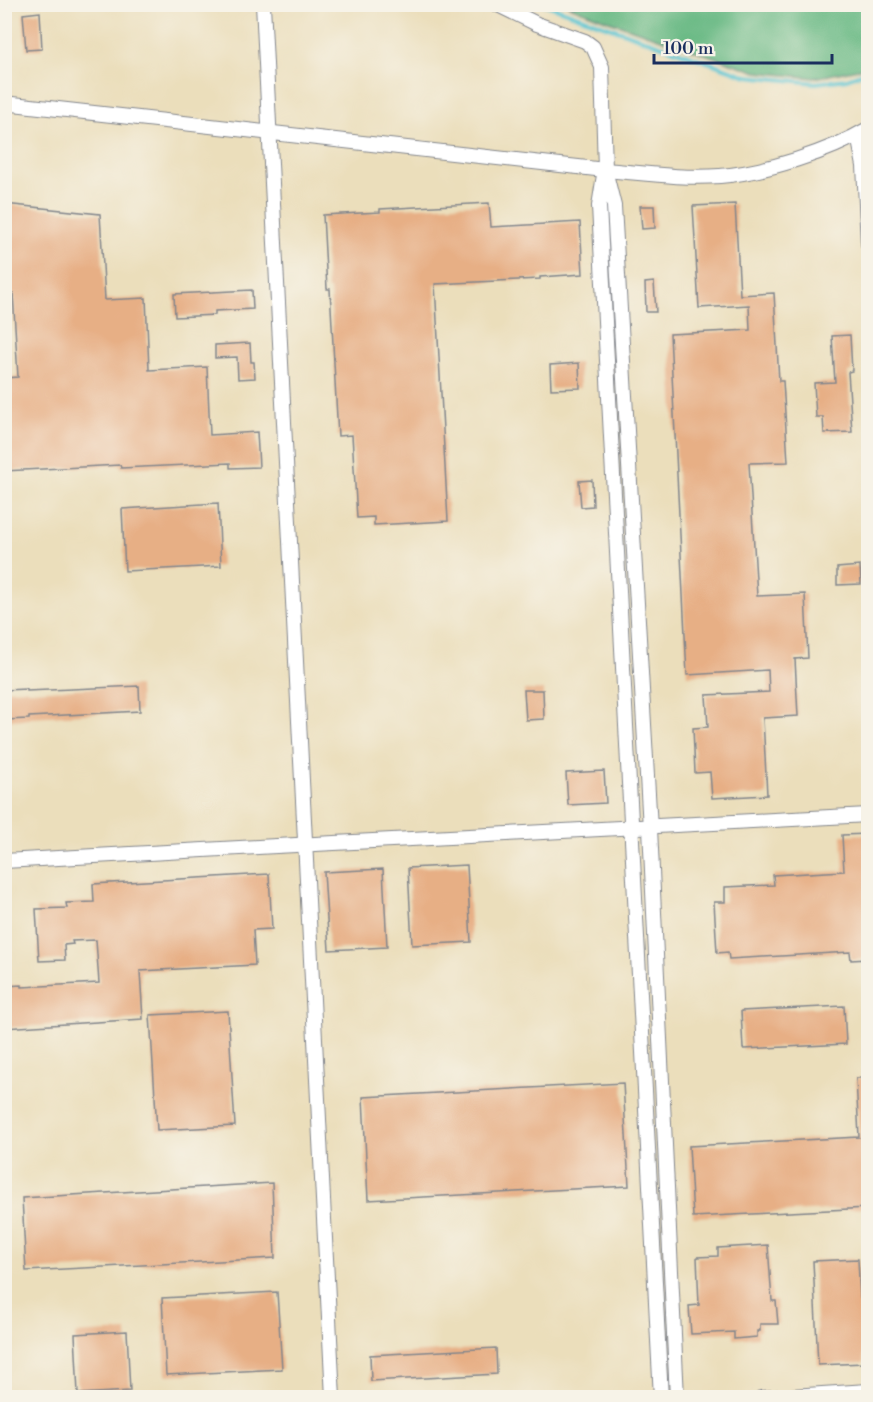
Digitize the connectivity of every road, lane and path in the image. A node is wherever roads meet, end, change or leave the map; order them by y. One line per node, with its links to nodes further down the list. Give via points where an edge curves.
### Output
1 (263, 4): 5 (street)
2 (496, 4): 6 (street, via 593,47 602,67)
3 (4, 103): 5 (street)
4 (863, 132): 6 (street, via 801,158 748,172 694,176); 7 (street)
5 (270, 133): 6 (street); 11 (street)
6 (605, 170): 9 (street, via 614,206); 10 (street, via 598,206)
7 (868, 244)
8 (868, 815): 9 (street)
9 (650, 828): 10 (street); 16 (street)
10 (631, 829): 11 (street); 15 (street)
11 (304, 843): 12 (street); 14 (street)
12 (4, 861)
13 (868, 1391): 17 (street)
14 (333, 1398)
15 (661, 1398)
16 (677, 1398)
17 (761, 1398)

